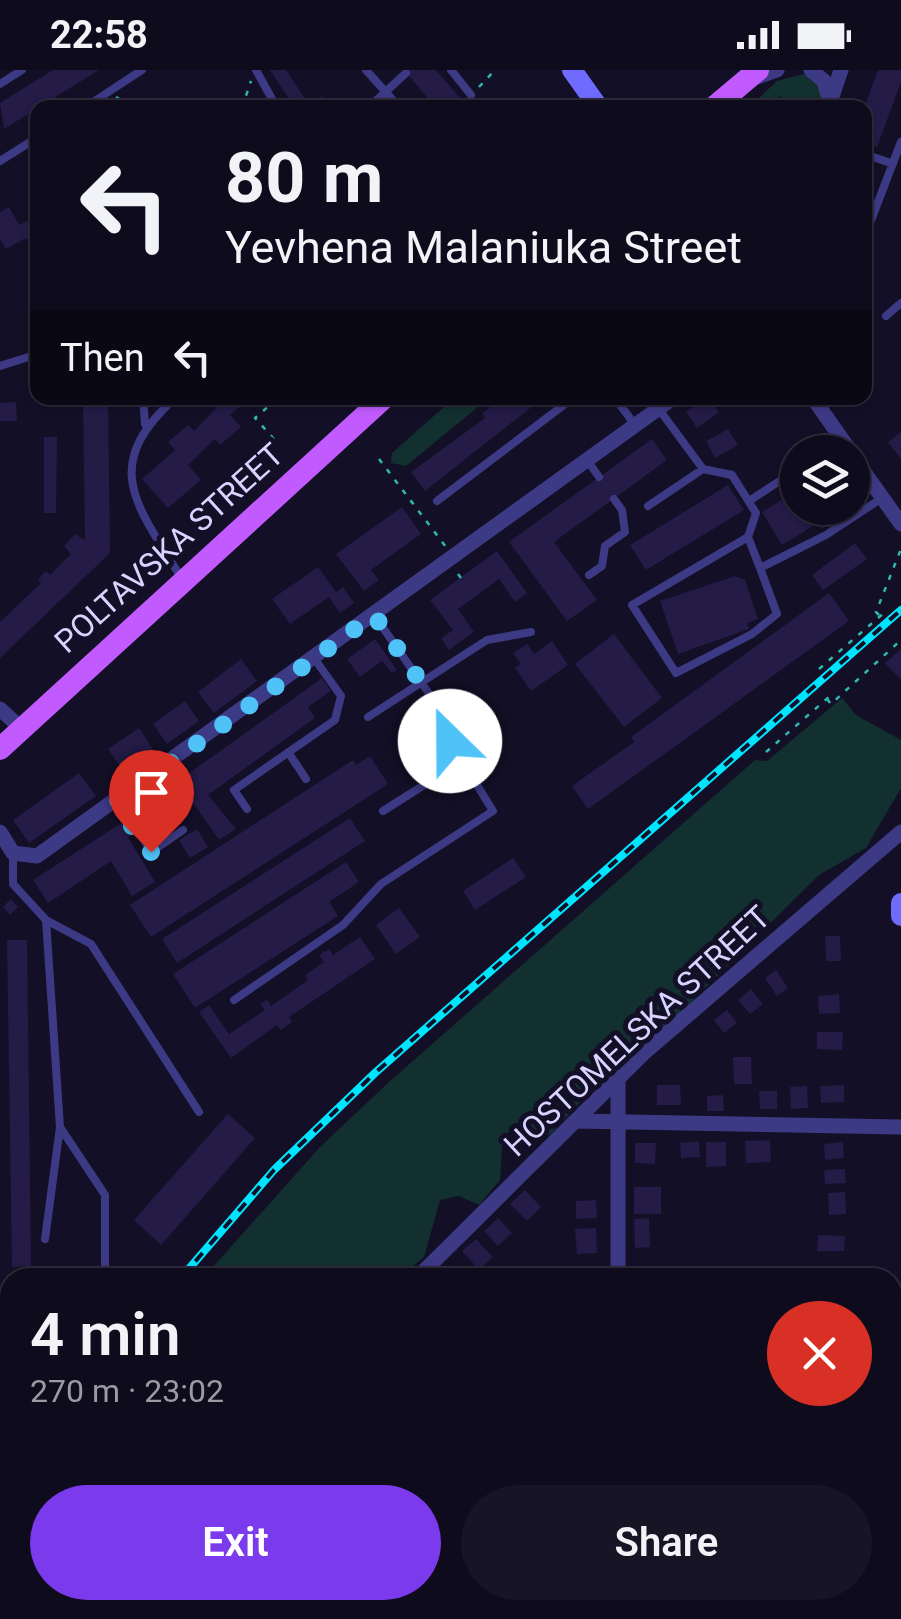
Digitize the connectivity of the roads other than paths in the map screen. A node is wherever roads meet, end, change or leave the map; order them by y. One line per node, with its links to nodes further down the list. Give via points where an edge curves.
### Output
1 (22, 70): 12 (lane)
2 (142, 70): 15 (lane)
3 (255, 70): 16 (lane)
4 (366, 70): 13 (lane)
5 (451, 70): 14 (lane)
6 (572, 70): 19 (main road)
7 (777, 70): 11 (street)
8 (811, 70): 21 (street, via 824,81)
9 (841, 70): 22 (street)
10 (406, 72): 13 (lane)
11 (744, 74): 20 (main road)
12 (0, 84)
13 (386, 92): 17 (lane); 18 (lane)
14 (471, 95)
15 (96, 100)
16 (272, 100)
17 (377, 100)
18 (393, 100)
19 (594, 100)
20 (720, 100)
21 (828, 100)
22 (831, 100)
23 (30, 142): 26 (lane)
24 (901, 142): 27 (lane)
25 (872, 156): 27 (lane)
26 (0, 161)
27 (893, 164): 28 (lane)
28 (872, 218)
29 (901, 303): 30 (lane)
30 (886, 316)
31 (30, 357): 32 (lane)
32 (0, 366)
33 (144, 405): 41 (lane)
34 (166, 405): 41 (lane)
35 (376, 405): 58 (main road, POLTAVSKA STREET)
36 (564, 405): 51 (lane)
37 (620, 405): 42 (lane)
38 (662, 405): 40 (street)
39 (818, 405): 43 (street)
40 (658, 408): 42 (street); 45 (lane)
41 (145, 424): 58 (lane, via 132,448 135,494)
42 (635, 425): 44 (street)
43 (839, 435)
44 (587, 460): 46 (lane); 59 (street)
45 (702, 469): 52 (lane, via 732,475); 53 (lane)
46 (599, 477)
47 (870, 480): 49 (street)
48 (780, 481): 52 (lane)
49 (882, 498): 54 (street); 56 (lane, via 826,536)
50 (614, 499): 57 (lane, via 625,532 605,546 602,566)
51 (437, 500)
52 (749, 501): 55 (lane, via 756,513)
53 (648, 506)
54 (901, 524)
55 (748, 537): 56 (lane); 56 (lane, via 632,605 676,673 777,614)
56 (760, 568)
57 (589, 575)
58 (182, 579): 65 (main road, POLTAVSKA STREET)
59 (374, 615): 61 (street); 62 (lane)
60 (531, 632): 62 (lane, via 487,640)
61 (314, 658): 67 (lane, via 340,696 335,720); 70 (street)
62 (422, 684): 64 (lane); 68 (lane, via 453,728 450,741)
63 (0, 708): 65 (street)
64 (368, 717)
65 (21, 728): 66 (main road, POLTAVSKA STREET)
66 (0, 749)
67 (288, 752): 69 (lane); 71 (lane, via 234,790)
68 (462, 760): 72 (lane); 80 (lane, via 493,810 380,884 343,926)
69 (306, 779)
70 (115, 803): 73 (lane, via 151,852); 76 (street, via 37,856)
71 (247, 809)
72 (383, 811)
73 (184, 830)
74 (0, 832): 76 (street)
75 (901, 832): 81 (street, HOSTOMELSKA STREET, via 644,1052)
76 (13, 853): 79 (lane, via 13,884)
77 (901, 904): 78 (main road)
78 (901, 916)
79 (46, 920): 82 (lane, via 91,944); 85 (lane)
80 (234, 1000)
81 (618, 1082): 83 (street, HOSTOMELSKA STREET); 84 (street)
82 (199, 1112)
83 (577, 1122): 84 (street); 89 (street, HOSTOMELSKA STREET)
84 (617, 1125): 86 (street); 90 (street)
85 (60, 1127): 87 (lane); 88 (lane, via 106,1195)
86 (901, 1127)
87 (45, 1239)
88 (105, 1268)
89 (427, 1268)
90 (618, 1268)

